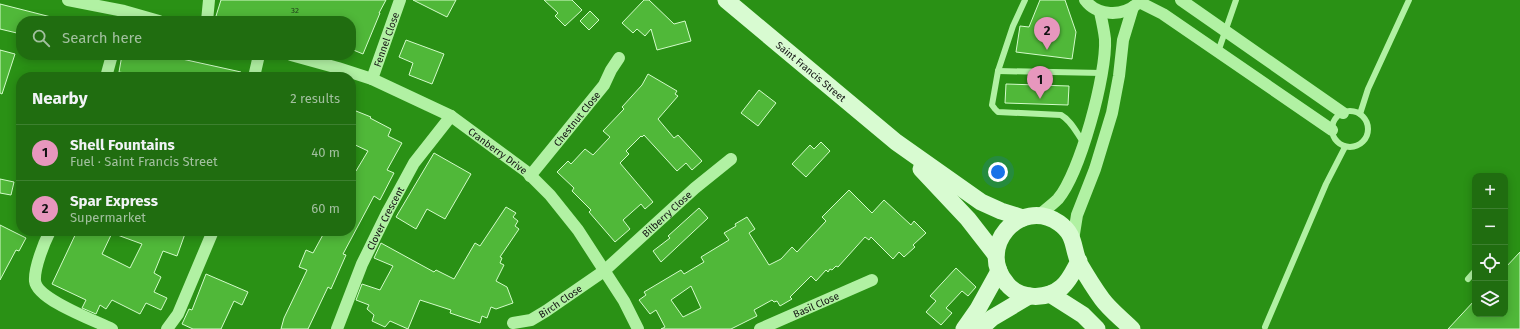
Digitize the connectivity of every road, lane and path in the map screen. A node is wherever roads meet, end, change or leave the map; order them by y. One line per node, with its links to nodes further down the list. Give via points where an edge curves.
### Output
1 (68, 0): 12 (street)
2 (209, 0): 13 (street)
3 (400, 0): 27 (street, Fennel Close)
4 (726, 0): 33 (street, Saint Francis Street)
5 (1025, 0): 20 (lane)
6 (1084, 0): 11 (street)
7 (1181, 0): 14 (street)
8 (1236, 0): 14 (lane)
9 (1409, 0): 30 (lane, via 1368,89)
10 (1138, 3): 11 (street, via 1122,12); 15 (street, via 1163,14); 41 (street, via 1123,40 1112,113 1095,169 1077,215)
11 (1100, 12): 24 (street, via 1105,40)
12 (123, 16)
13 (207, 16)
14 (1225, 31): 15 (lane); 26 (street)
15 (1218, 52): 28 (street)
16 (619, 58): 37 (street, Chestnut Close, via 604,85)
17 (111, 60): 21 (street)
18 (258, 60): 22 (street)
19 (308, 60): 23 (street, Cranberry Drive)
20 (998, 71): 24 (lane); 34 (lane, via 992,105 998,112 1062,115 1073,126)
21 (107, 72)
22 (255, 72)
23 (348, 72)
24 (1102, 73): 34 (street)
25 (356, 74): 27 (street, Cranberry Drive)
26 (1289, 75): 28 (street); 29 (street)
27 (372, 79): 31 (street, Cranberry Drive)
28 (1280, 94): 32 (street)
29 (1343, 113): 30 (lane); 32 (lane, via 1334,121)
30 (1360, 114): 35 (lane, via 1367,123 1367,135 1360,144)
31 (451, 116): 37 (street, Cranberry Drive); 54 (street, Clover Crescent, via 414,163 388,211 362,264)
32 (1332, 130): 35 (lane, via 1334,138)
33 (896, 142): 38 (street, Saint Francis Street, via 980,202 1002,211); 43 (street, Saint Francis Street, via 968,219)
34 (1084, 144): 38 (street, via 1068,183 1058,199)
35 (1345, 146): 51 (lane, via 1326,184)
36 (731, 159): 44 (street, Bilberry Close)
37 (530, 176): 44 (street, Cranberry Drive, via 578,230)
38 (1031, 217): 41 (street, Saint Francis Street, via 1058,223 1067,230); 43 (street, via 1012,224 1004,232 998,243)
39 (47, 236): 52 (street, via 36,269 35,282 41,293 52,301)
40 (211, 236): 53 (street, via 178,314)
41 (1073, 240): 42 (street, Saint Francis Street)
42 (1079, 261): 48 (street, via 1062,287); 60 (street, Saint Francis Street, via 1102,299)
43 (997, 263): 49 (street, Saint Francis Street, via 1002,278 1010,288); 57 (street, via 978,309)
44 (604, 270): 50 (street, Birch Close, via 531,320); 55 (street, Cranberry Drive)
45 (1472, 274): 46 (lane)
46 (1468, 279)
47 (872, 280): 56 (street, Basil Close)
48 (1050, 294): 49 (street, Saint Francis Street); 59 (street, via 1083,315)
49 (1029, 296): 58 (street, via 992,318)
50 (513, 323)
51 (1265, 328)
52 (112, 329)
53 (168, 329)
54 (336, 329)
55 (638, 329)
56 (760, 329)
57 (964, 329)
58 (980, 329)
59 (1097, 329)
60 (1132, 329)

